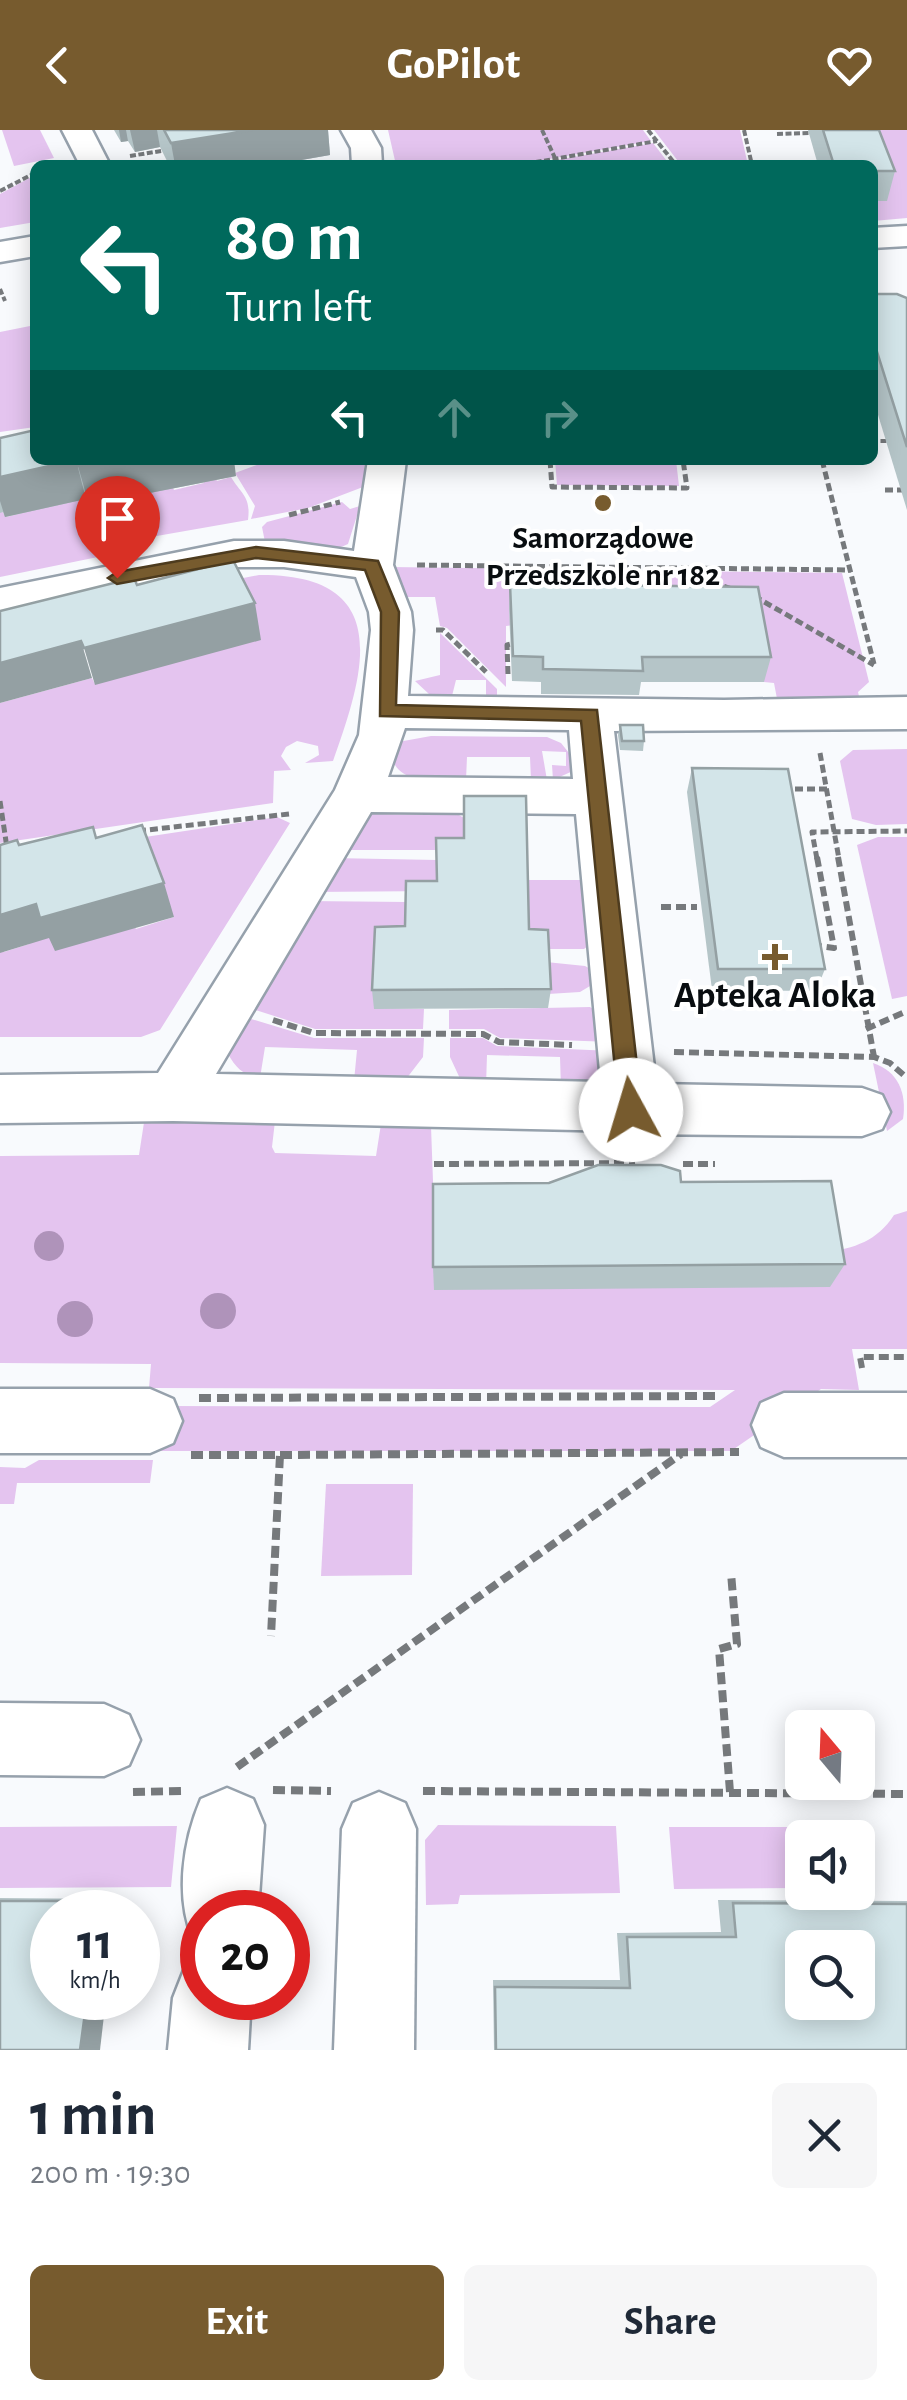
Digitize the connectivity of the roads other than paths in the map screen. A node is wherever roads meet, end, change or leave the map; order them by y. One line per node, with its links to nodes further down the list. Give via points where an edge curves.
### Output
1 (77, 130): 3 (street)
2 (356, 130): 4 (street)
3 (92, 160)
4 (367, 160)
5 (907, 236): 6 (street)
6 (878, 238)
7 (30, 247): 8 (street)
8 (0, 252)
9 (385, 465): 10 (street)
10 (372, 565): 11 (street, via 234,554); 13 (street, via 390,612)
11 (0, 602)
12 (895, 690): 14 (street, via 811,716 722,699)
13 (386, 712): 14 (street, via 505,702); 16 (street)
14 (590, 715): 15 (street)
15 (599, 796): 16 (street); 19 (street)
16 (351, 804): 17 (street)
17 (173, 1097): 18 (street); 19 (street)
18 (0, 1099)
19 (631, 1110): 20 (street)
20 (862, 1112)
21 (0, 1421): 22 (street)
22 (170, 1425)
23 (907, 1425): 24 (street)
24 (764, 1438)
25 (0, 1739): 26 (street)
26 (108, 1766)
27 (226, 1796): 29 (street)
28 (378, 1804): 32 (street)
29 (221, 1890)
30 (210, 2020): 31 (street)
31 (208, 2050)
32 (374, 2050)

